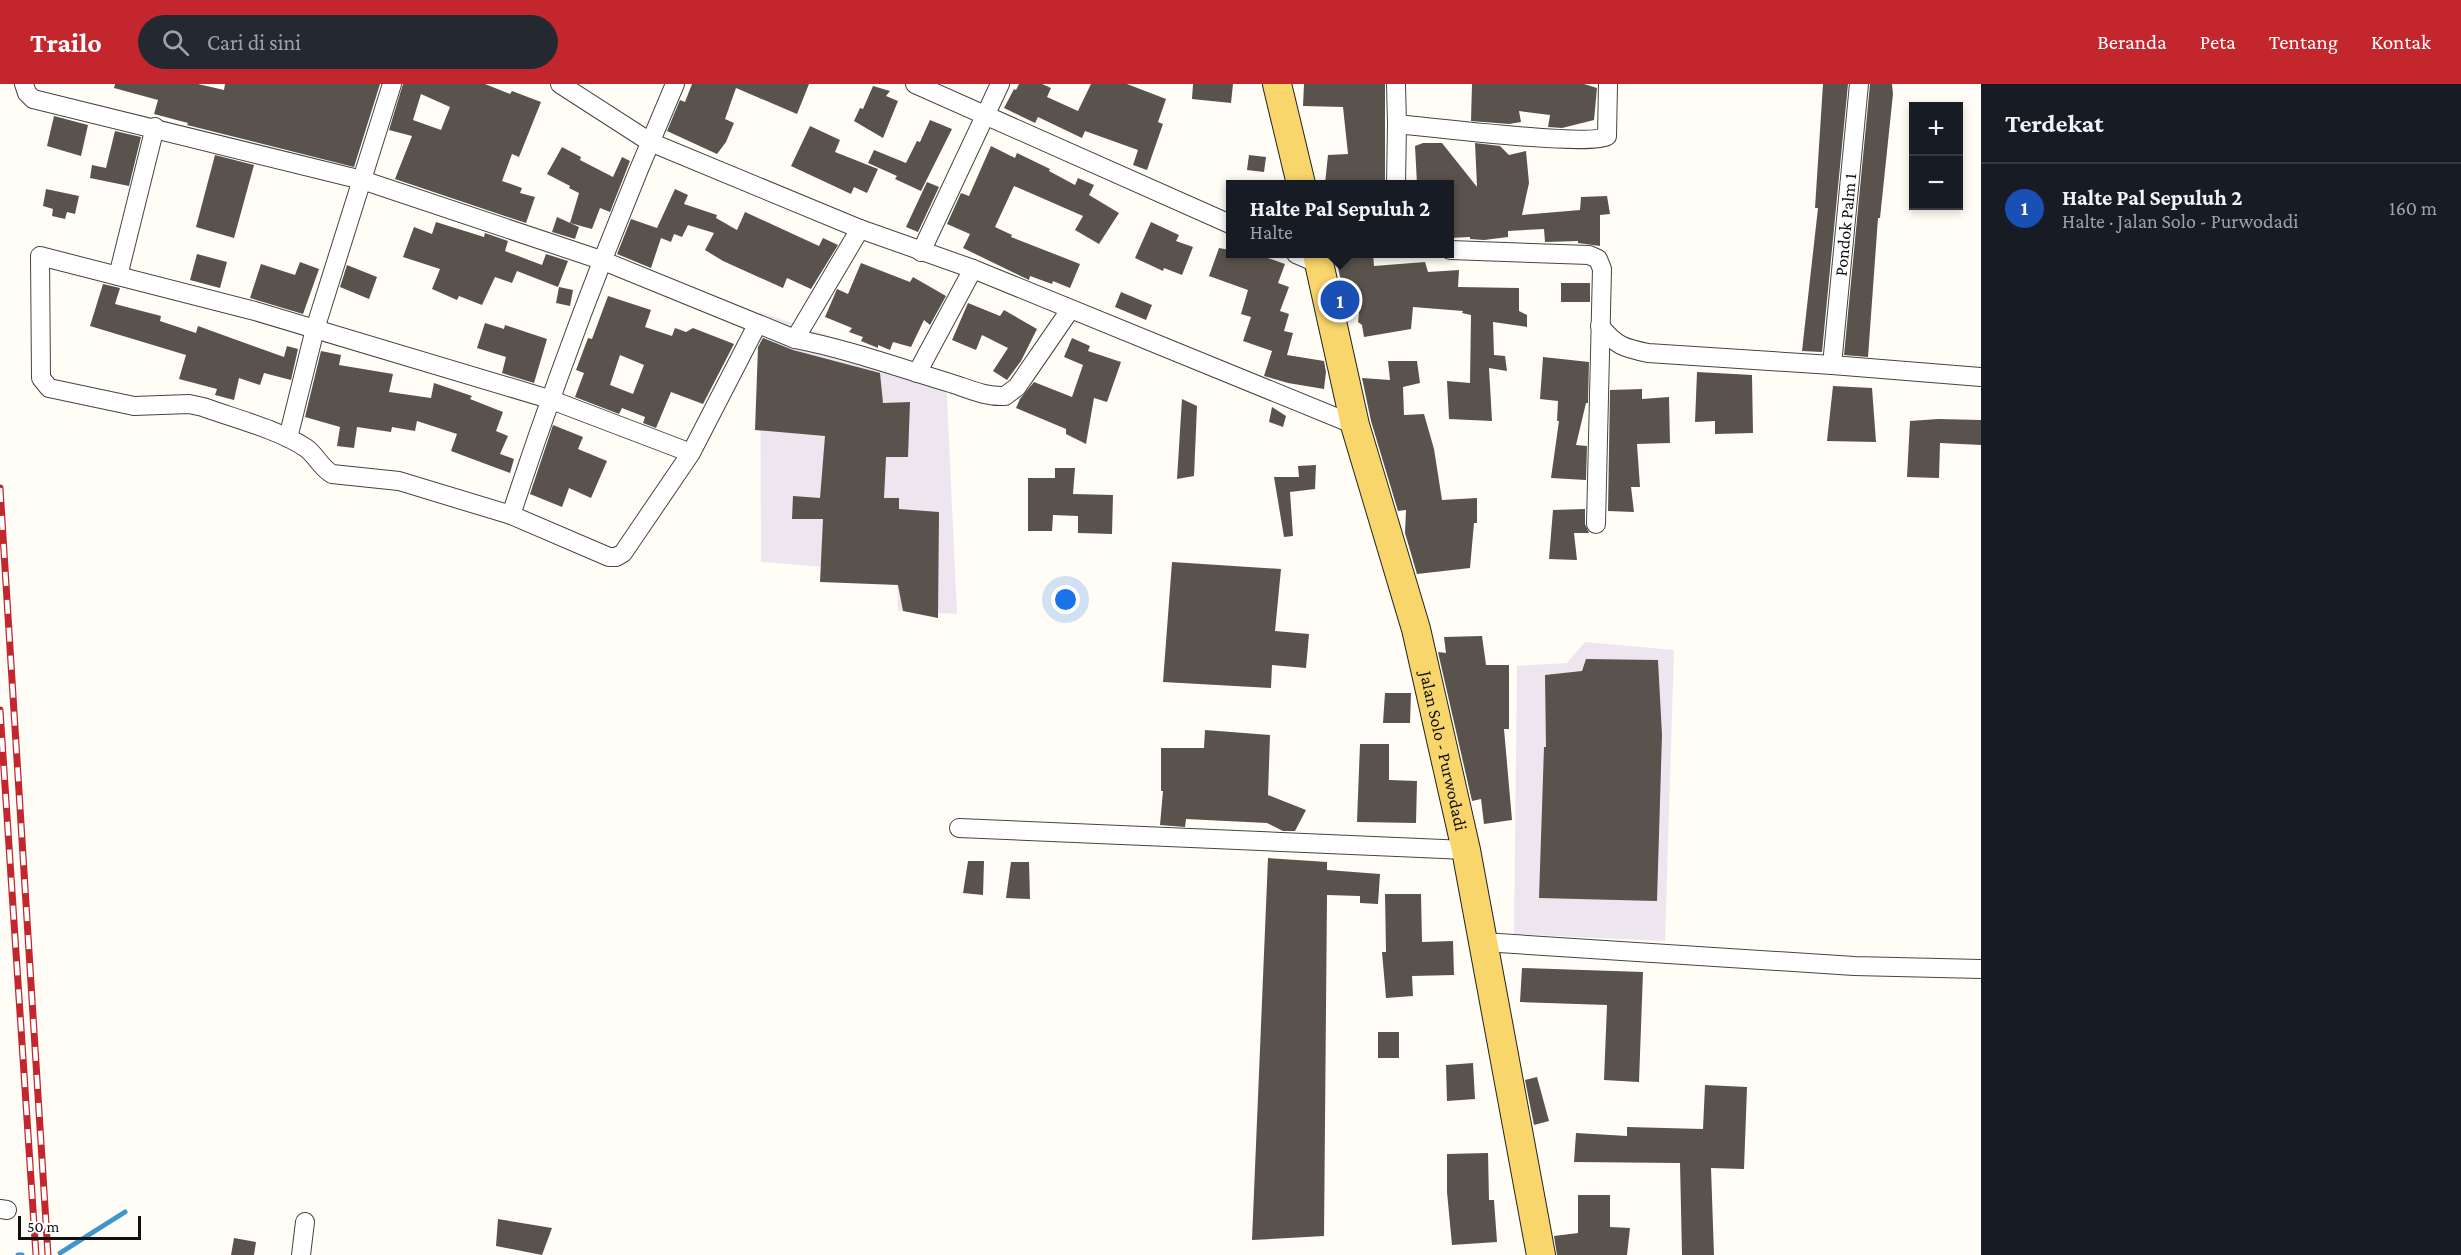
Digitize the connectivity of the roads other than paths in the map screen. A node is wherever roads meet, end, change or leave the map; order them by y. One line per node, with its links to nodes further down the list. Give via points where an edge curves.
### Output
1 (24, 84): 13 (street, via 33,99)
2 (392, 84): 15 (street)
3 (560, 84): 14 (street)
4 (675, 84): 14 (street)
5 (915, 84): 11 (street)
6 (1000, 84): 11 (street)
7 (1277, 84): 16 (main road)
8 (1396, 84): 12 (street)
9 (1608, 84): 12 (street, via 1609,125 1602,140)
10 (1859, 84): 31 (street, Pondok Palm 1)
11 (985, 116): 18 (street); 21 (street)
12 (1397, 124): 17 (street)
13 (155, 127): 15 (street); 25 (street)
14 (650, 142): 19 (street); 23 (street)
15 (362, 180): 23 (street); 29 (street)
16 (1300, 180)
17 (1396, 180)
18 (1226, 222)
19 (860, 229): 21 (street); 30 (street)
20 (1454, 250): 28 (street, via 1589,255 1598,259 1602,269)
21 (921, 252): 24 (street)
22 (1311, 258): 35 (main road, Jalan Solo - Purwodadi)
23 (602, 260): 27 (street); 34 (street)
24 (973, 269): 26 (street); 32 (street)
25 (118, 276): 29 (street); 36 (street, via 40,256 44,384 134,406 203,406)
26 (1070, 310): 32 (street, via 1017,387 1005,396 984,395); 35 (street)
27 (757, 325): 30 (street); 37 (street)
28 (1600, 327): 31 (street, via 1623,347 1648,353); 39 (street)
29 (315, 329): 34 (street); 36 (street)
30 (795, 339): 32 (street)
31 (1832, 365): 33 (street)
32 (916, 374)
33 (1981, 377)
34 (549, 399): 37 (street); 38 (street)
35 (1355, 425): 41 (main road, Jalan Solo - Purwodadi, via 1416,629)
36 (288, 438): 38 (street, via 308,448 332,474 399,482)
37 (691, 453): 38 (street, via 616,557)
38 (511, 515)
39 (1596, 524)
40 (959, 828): 41 (street)
41 (1466, 850): 42 (main road, Jalan Solo - Purwodadi)
42 (1483, 942): 43 (street, via 1854,966); 46 (main road, Jalan Solo - Purwodadi)
43 (1981, 969)
44 (305, 1222): 45 (street)
45 (301, 1255)
46 (1540, 1255)

